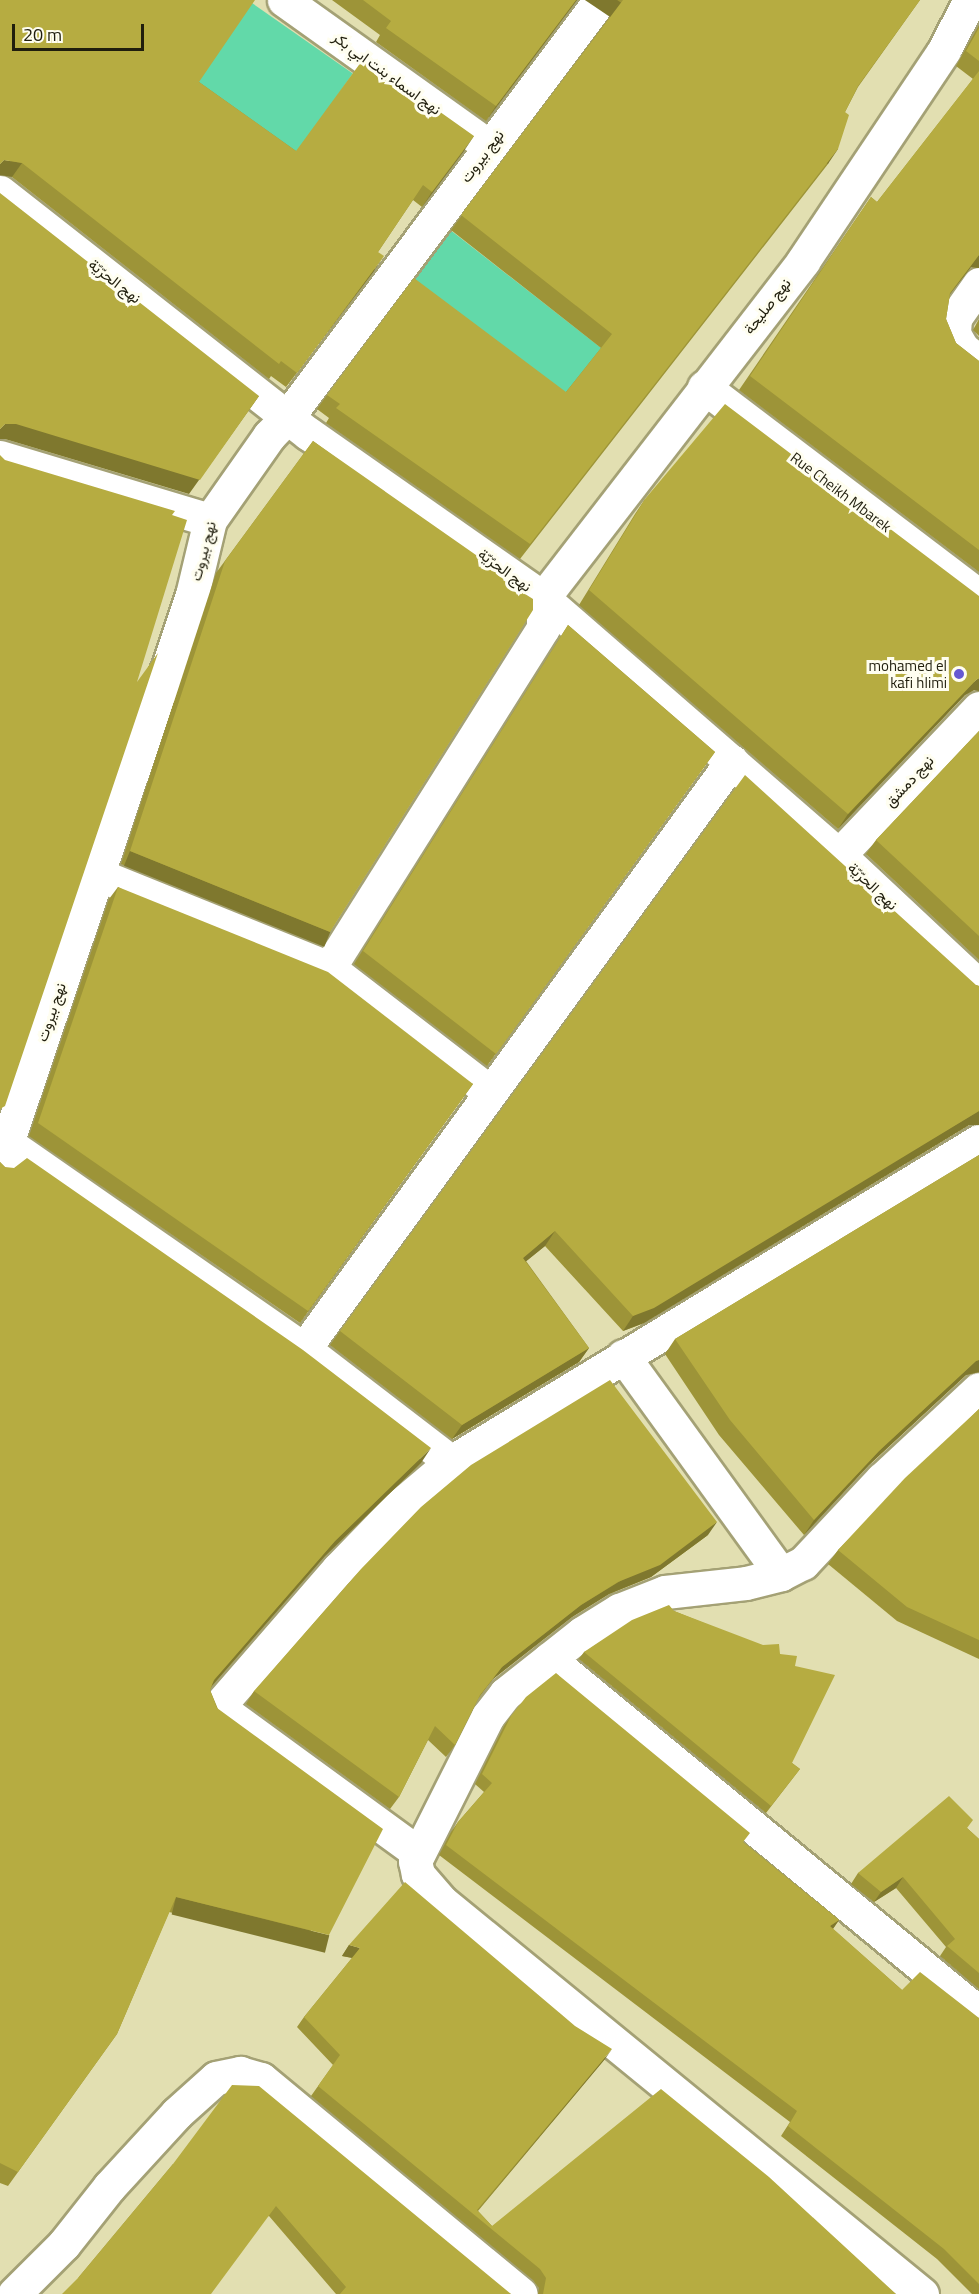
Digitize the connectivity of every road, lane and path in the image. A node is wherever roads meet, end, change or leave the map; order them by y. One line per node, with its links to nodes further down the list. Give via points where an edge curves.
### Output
1 (284, 0): 4 (street, نهج اسماء بنت ابي بكر)
2 (600, 0): 4 (street, نهج بيروت)
3 (970, 0): 8 (street, نهج صليحة, via 944,50 803,261)
4 (489, 146): 9 (street, نهج بيروت)
5 (0, 192): 9 (street, نهج الحرّيّة)
6 (979, 284): 7 (street, via 955,318 954,334 962,348)
7 (979, 362)
8 (704, 387): 12 (street, Rue Cheikh Mbarek); 13 (street, نهج صليحة)
9 (289, 415): 11 (street, نهج بيروت, via 269,436); 13 (street, نهج الحرّيّة, via 309,434)
10 (0, 458): 11 (street)
11 (210, 520): 17 (street, نهج بيروت, via 192,595)
12 (979, 596)
13 (543, 598): 15 (street, نهج الحرّيّة); 18 (street, via 543,628)
14 (979, 708): 16 (street, نهج دمشق)
15 (732, 761): 16 (street, نهج الحرّيّة); 20 (street)
16 (839, 855): 19 (street, نهج الحرّيّة)
17 (99, 875): 18 (street); 22 (street, نهج بيروت)
18 (329, 968): 20 (street)
19 (979, 986)
20 (490, 1092): 23 (street)
21 (979, 1141): 24 (street)
22 (2, 1148): 23 (street)
23 (304, 1349): 26 (street)
24 (623, 1356): 26 (street); 27 (street)
25 (979, 1389): 27 (street, via 882,1479 802,1563)
26 (451, 1462): 29 (street, via 399,1506 346,1561 218,1707)
27 (781, 1574): 28 (street, via 746,1583 665,1592 619,1610)
28 (549, 1659): 29 (street, via 505,1694 488,1716); 30 (street)
29 (417, 1852): 33 (street, via 418,1874 442,1902)
30 (979, 2013)
31 (14, 2294): 32 (street, via 64,2244 109,2187 177,2113 216,2078 240,2073 261,2079)
32 (521, 2294)
33 (922, 2294)

